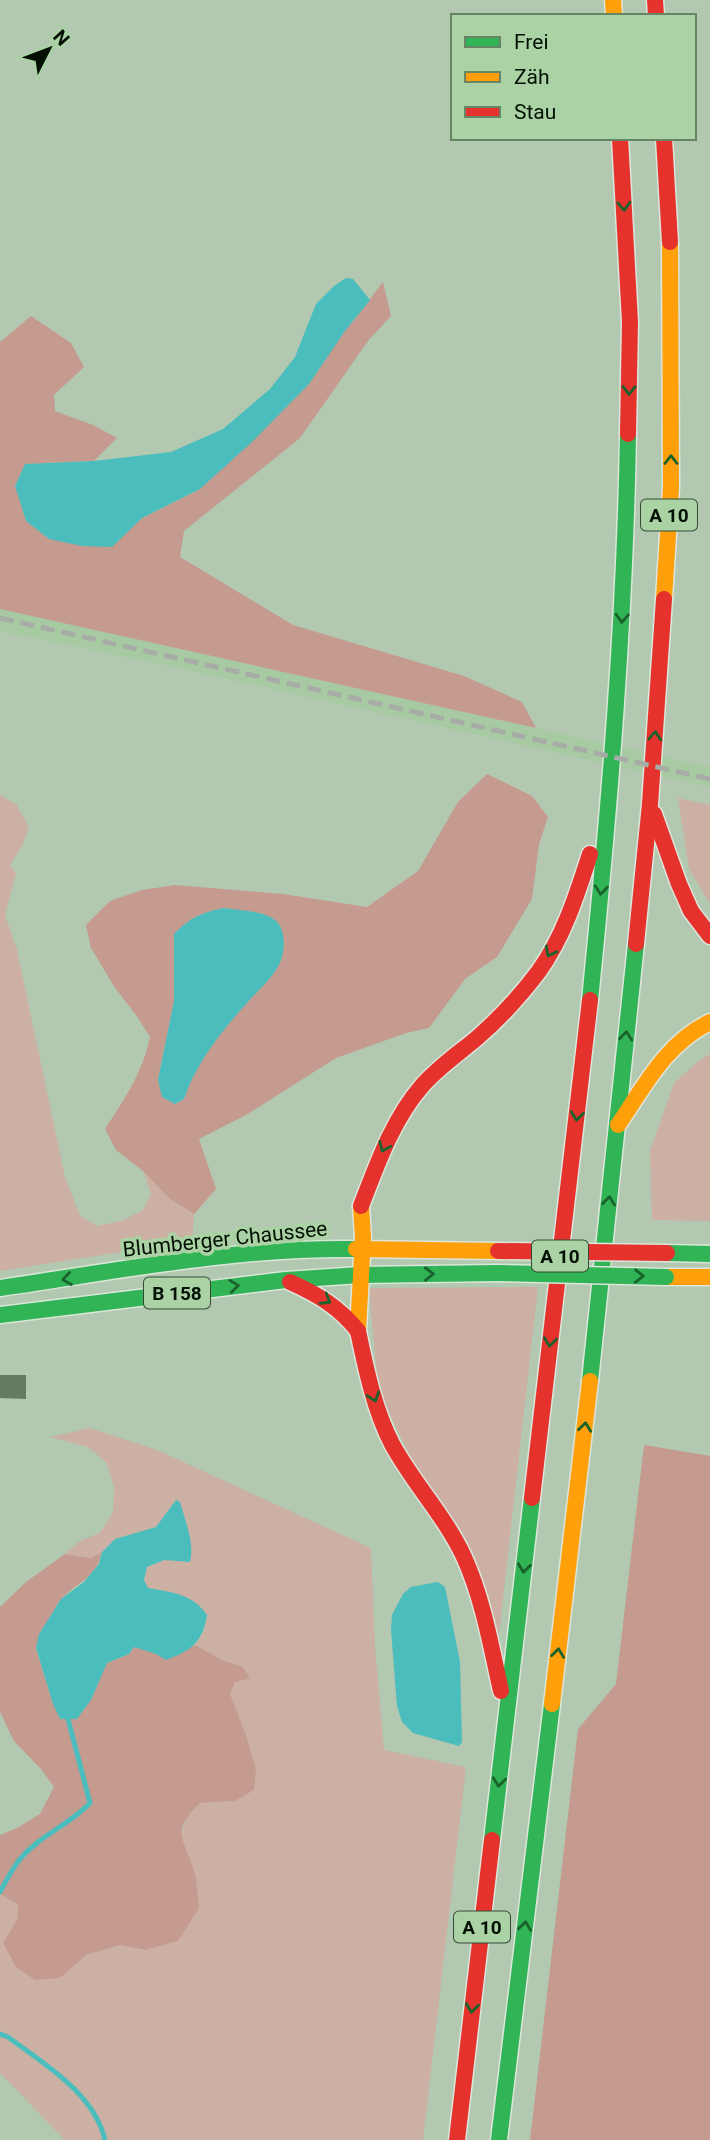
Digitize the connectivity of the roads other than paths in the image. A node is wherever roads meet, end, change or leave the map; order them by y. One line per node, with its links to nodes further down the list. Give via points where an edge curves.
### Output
1 (621, 140): 3 (main road, A 10, one-way to 3, via 630,322 628,514)
2 (664, 140): 4 (main road, A 10, one-way to 2, via 671,487 670,226)
3 (610, 797): 8 (main road, one-way to 8, via 574,900 541,968 486,1030 416,1093 383,1147); 20 (main road, A 10, one-way to 20)
4 (650, 804): 5 (main road, via 691,911); 7 (main road, A 10, one-way to 4)
5 (710, 936)
6 (710, 1022): 7 (main road, via 683,1038 663,1060)
7 (616, 1128): 22 (main road, A 10, one-way to 7, via 590,1386)
8 (362, 1206): 9 (main road); 12 (main road)
9 (347, 1223)
10 (332, 1234): 11 (main road)
11 (310, 1248): 12 (main road, Blumberger Chaussee / B 158); 17 (main road, Blumberger Chaussee / B 158, one-way to 17)
12 (364, 1248): 13 (main road, Blumberger Chaussee / B 158, bridge); 14 (main road)
13 (710, 1254)
14 (360, 1275): 15 (main road, B 158, one-way to 15, bridge); 16 (main road, B 158); 19 (main road)
15 (710, 1277)
16 (286, 1280): 18 (main road, B 158, one-way to 16); 19 (main road, one-way to 19, via 336,1305)
17 (0, 1288)
18 (0, 1315)
19 (358, 1331): 20 (main road, one-way to 20, via 373,1396 392,1442 470,1570)
20 (506, 1714): 21 (main road, A 10, one-way to 21)
21 (457, 2140)
22 (499, 2140)

